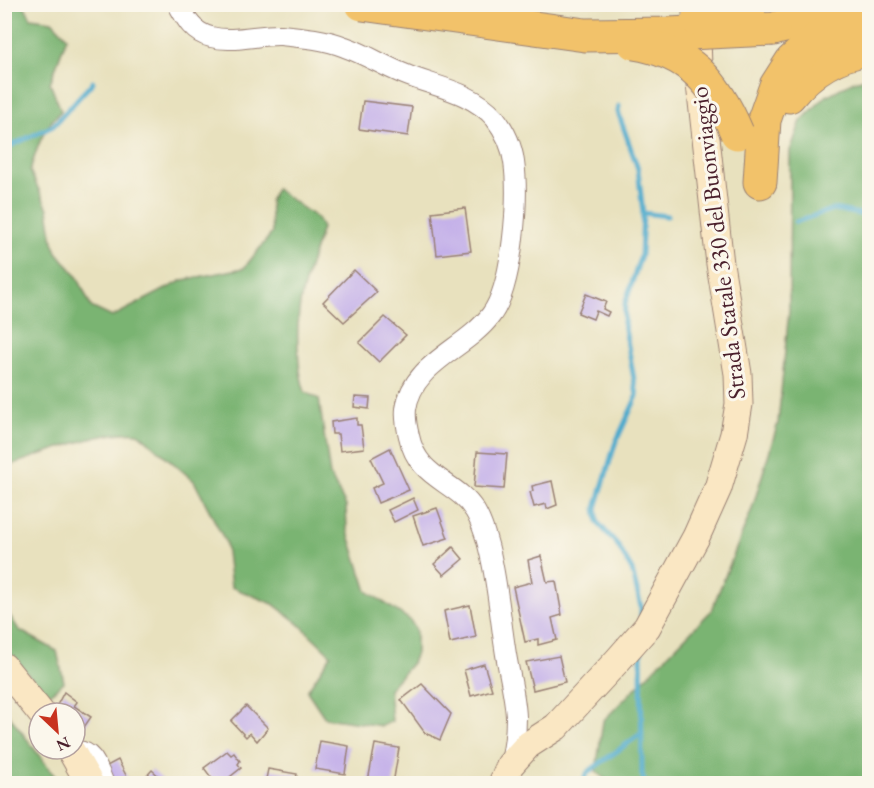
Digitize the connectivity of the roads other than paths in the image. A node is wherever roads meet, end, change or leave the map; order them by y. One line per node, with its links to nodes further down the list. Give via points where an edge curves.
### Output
1 (178, 4): 16 (street, Strada Statale 330 del Buonviaggio, via 191,27 211,37 278,35 344,46 405,75 464,95 494,117 510,144 515,208 501,297 491,315 469,337 425,370 412,390 406,410 411,446 420,462 475,510 488,543 516,717 513,754)
2 (362, 4): 8 (highway, bridge)
3 (445, 4): 8 (highway, bridge)
4 (696, 4): 16 (main road, Strada Statale 330 del Buonviaggio, bridge, via 700,86 720,264 738,374 734,434 718,488 696,537 647,627 555,727 528,745)
5 (751, 4): 9 (highway, bridge, via 710,18)
6 (866, 4): 9 (highway, bridge, via 773,29)
7 (870, 13): 11 (highway, via 820,36 792,61 776,86 764,120)
8 (508, 24): 9 (highway, bridge)
9 (585, 35): 11 (highway, bridge, via 650,46 693,68 725,105)
10 (870, 49): 11 (highway, via 834,59 798,85 775,121)
11 (760, 182)
12 (4, 667): 13 (main road)
13 (31, 701)
14 (87, 754): 18 (street)
15 (77, 761): 17 (main road)
16 (506, 774)
17 (90, 783)
18 (104, 783)

